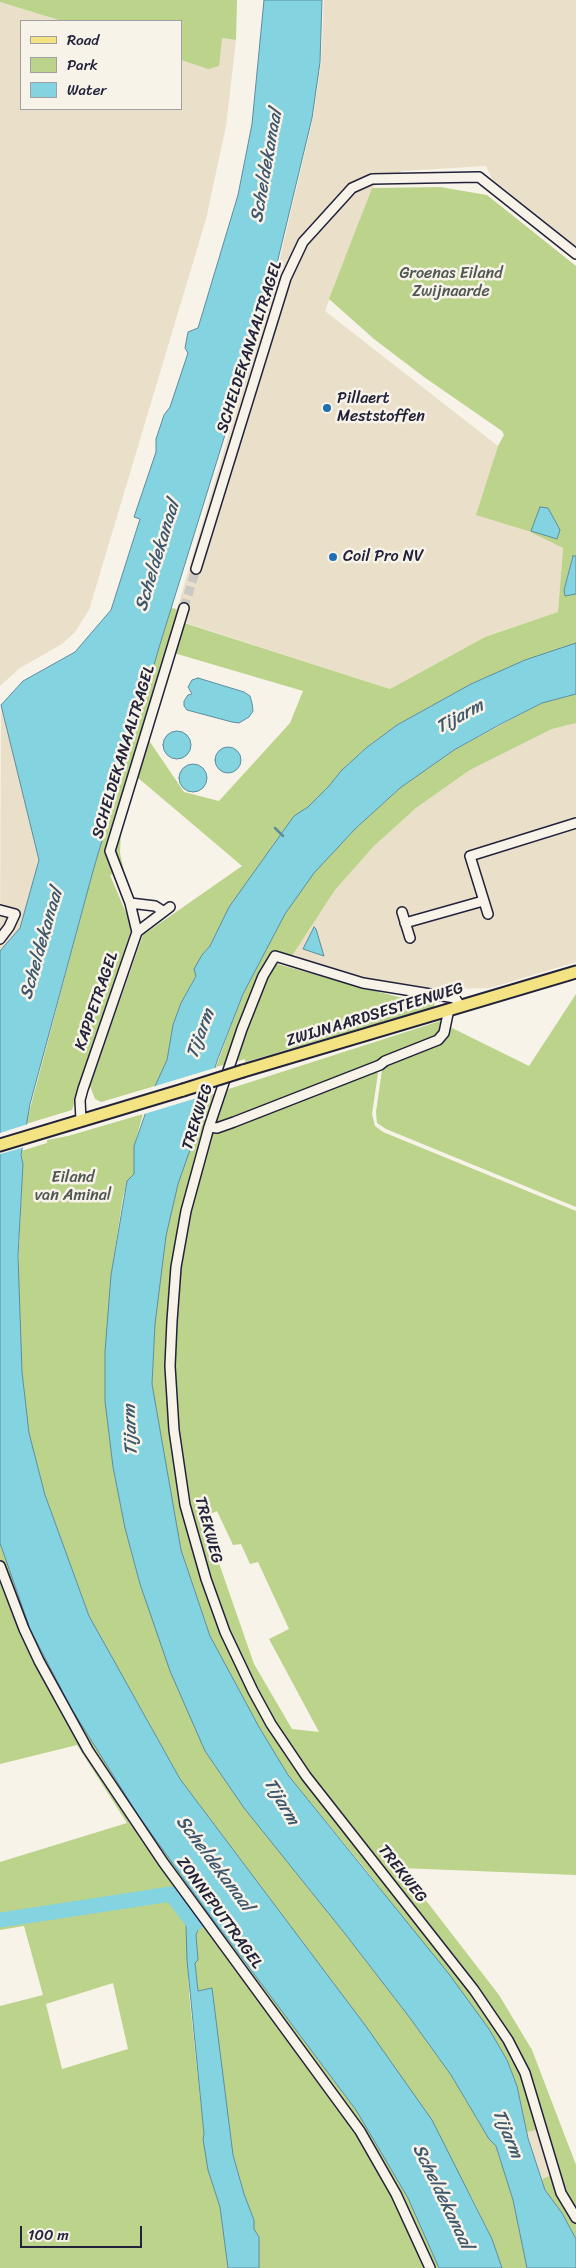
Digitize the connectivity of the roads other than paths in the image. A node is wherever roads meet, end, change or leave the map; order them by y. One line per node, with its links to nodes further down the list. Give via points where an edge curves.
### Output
1 (576, 254): 2 (street, SCHELDEKANAALTRAGEL, via 480,177 372,179 352,188 303,242 286,278)
2 (196, 569)
3 (184, 608): 6 (street, SCHELDEKANAALTRAGEL, via 110,851)
4 (576, 823): 5 (street, via 470,856)
5 (483, 901): 9 (street); 10 (street)
6 (130, 903): 11 (street, SCHELDEKANAALTRAGEL); 11 (street, via 166,909)
7 (0, 910): 13 (street, via 15,914)
8 (402, 912): 10 (street)
9 (488, 914)
10 (405, 923): 12 (street)
11 (136, 932): 16 (street, KAPPETRAGEL, via 83,1089)
12 (410, 938)
13 (0, 939)
14 (576, 972): 15 (main road, ZWIJNAARDSESTEENWEG)
15 (454, 1008): 16 (main road, ZWIJNAARDSESTEENWEG, bridge); 17 (street, via 441,1037 380,1065 218,1128); 17 (street, TREKWEG, via 454,998 363,983 274,956 254,997)
16 (81, 1120): 18 (main road, ZWIJNAARDSESTEENWEG)
17 (209, 1128): 20 (street, TREKWEG, via 180,1244 173,1294 170,1366 182,1492 206,1579 239,1663 287,1749 474,1990 508,2040 525,2073 561,2193)
18 (0, 1145)
19 (0, 1566): 21 (street, ZONNEPUTTRAGEL, via 39,1661 88,1750 163,1862 360,2131 396,2194)
20 (576, 2218)
21 (430, 2268)

